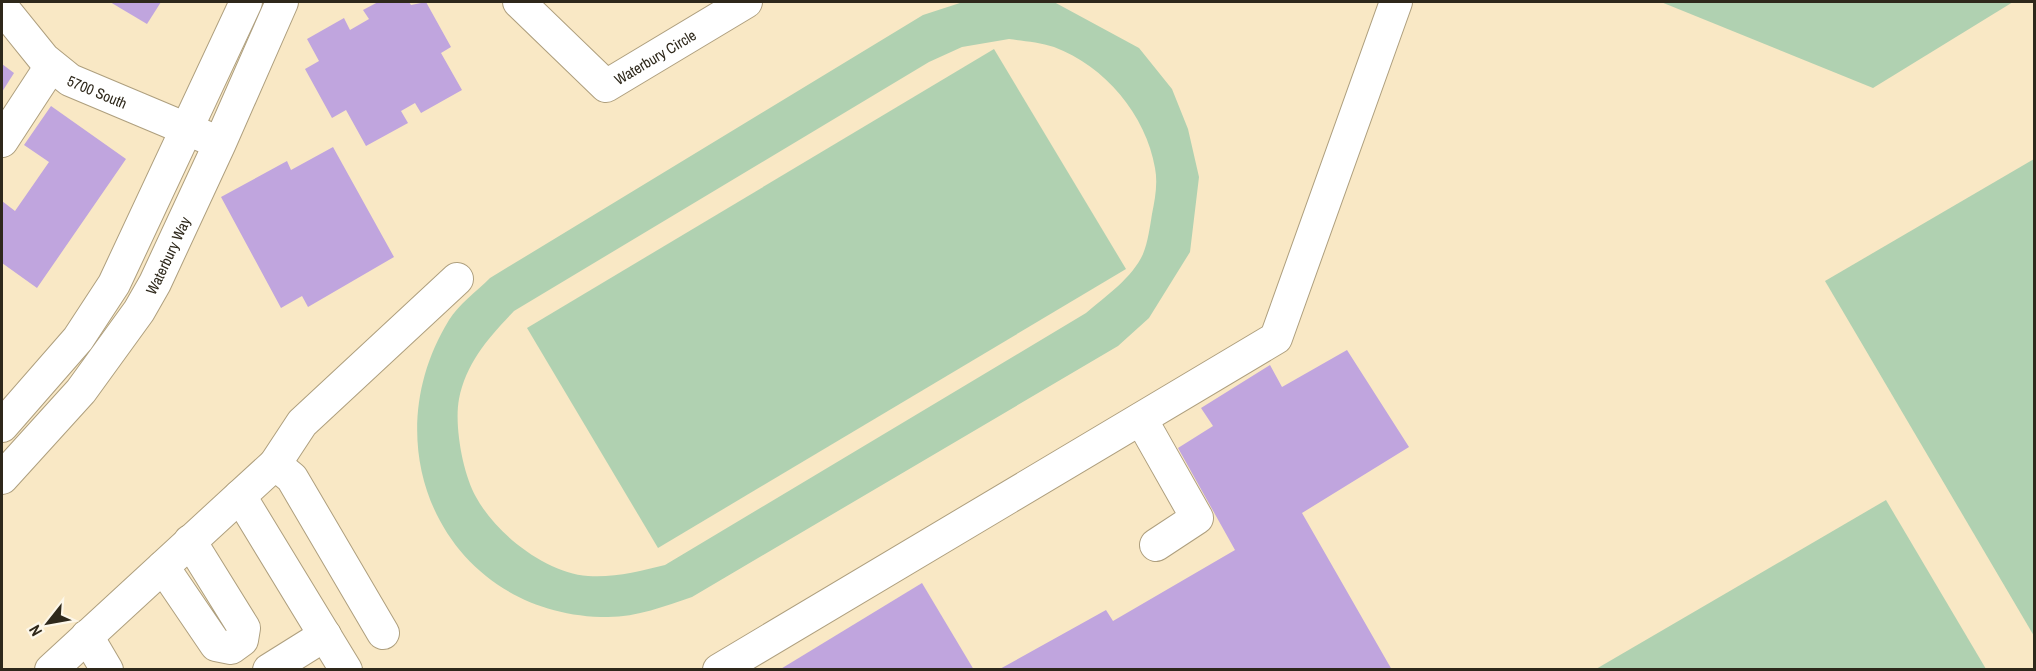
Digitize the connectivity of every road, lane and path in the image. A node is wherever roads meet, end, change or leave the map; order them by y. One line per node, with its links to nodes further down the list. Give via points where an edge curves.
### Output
1 (246, 2): 8 (street)
2 (282, 2): 10 (street, Waterbury Way)
3 (519, 2): 4 (street, Waterbury Circle, via 606,86)
4 (746, 2)
5 (1396, 2): 12 (street, via 1276,338)
6 (2, 7): 7 (street, 5700 South)
7 (51, 66): 8 (street, 5700 South, via 79,84); 9 (street)
8 (188, 130): 10 (street, 5700 South); 13 (street, via 108,294 71,347)
9 (2, 141)
10 (220, 143): 15 (street, Waterbury Way, via 139,311 81,391)
11 (457, 279): 14 (street, via 302,423)
12 (1141, 419): 18 (street, via 1197,518); 27 (street)
13 (2, 426)
14 (275, 465): 16 (street); 20 (street, via 292,478)
15 (2, 478)
16 (240, 496): 17 (street); 21 (street)
17 (190, 541): 19 (street); 19 (street, via 244,628 242,640 231,648 216,645)
18 (1156, 545)
19 (163, 567): 22 (street)
20 (383, 633)
21 (325, 635): 23 (street); 26 (street)
22 (87, 636): 24 (street); 25 (street)
23 (278, 667)
24 (51, 669)
25 (107, 669)
26 (346, 669)
27 (719, 669)

